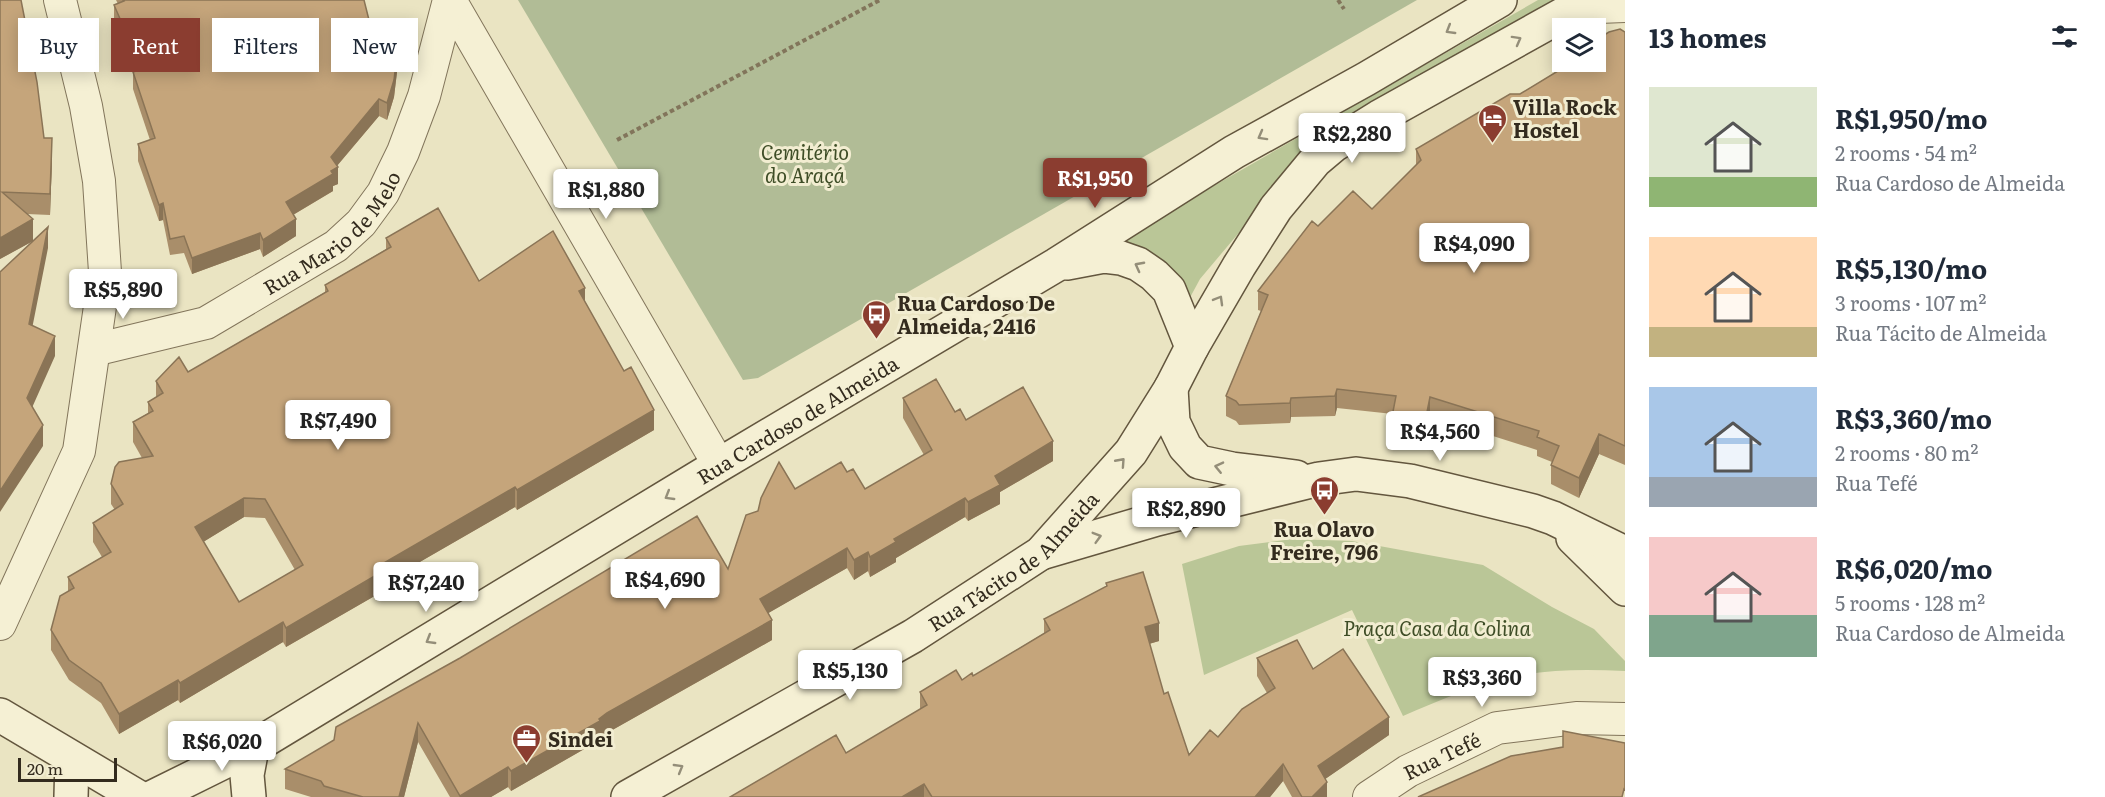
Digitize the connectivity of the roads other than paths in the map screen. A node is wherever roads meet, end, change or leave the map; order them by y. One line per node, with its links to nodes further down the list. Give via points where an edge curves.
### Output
1 (60, 0): 8 (street, via 86,106 99,181 105,272)
2 (449, 0): 8 (street, Rua Mario de Melo, via 424,96 403,152 383,193 361,223 336,246 206,322); 10 (street)
3 (1500, 0): 6 (main road, Rua Cardoso de Almeida, one-way to 6, via 1234,152)
4 (1581, 4): 5 (street); 7 (main road, one-way to 4, via 1276,208 1315,160 1379,117)
5 (1625, 6)
6 (1056, 265): 7 (main road, one-way to 6, via 1169,291 1138,264 1104,256); 10 (main road, Rua Cardoso de Almeida)
7 (1192, 347): 9 (main road)
8 (94, 350): 16 (street, via 79,451)
9 (1171, 388): 11 (main road, one-way to 9, via 1232,470 1199,462 1185,447 1173,422); 13 (main road, Rua Tácito de Almeida, one-way to 9, via 1131,452)
10 (719, 465): 19 (main road, Rua Cardoso de Almeida, one-way to 19)
11 (1318, 479): 12 (main road, via 1356,474 1410,481); 13 (main road, one-way to 11)
12 (1553, 518): 14 (main road); 15 (main road)
13 (1041, 553): 21 (main road, Rua Tácito de Almeida, one-way to 13, via 913,636)
14 (1625, 553)
15 (1625, 589)
16 (0, 624)
17 (0, 715): 20 (main road)
18 (1625, 719): 26 (street, Rua Tefé, via 1576,718 1497,728 1408,771)
19 (252, 748): 24 (main road, Rua Cardoso de Almeida); 25 (main road, via 247,776)
20 (72, 759): 22 (main road); 23 (main road)
21 (637, 795)
22 (71, 797)
23 (138, 797)
24 (153, 797)
25 (249, 797)
26 (1369, 797)

